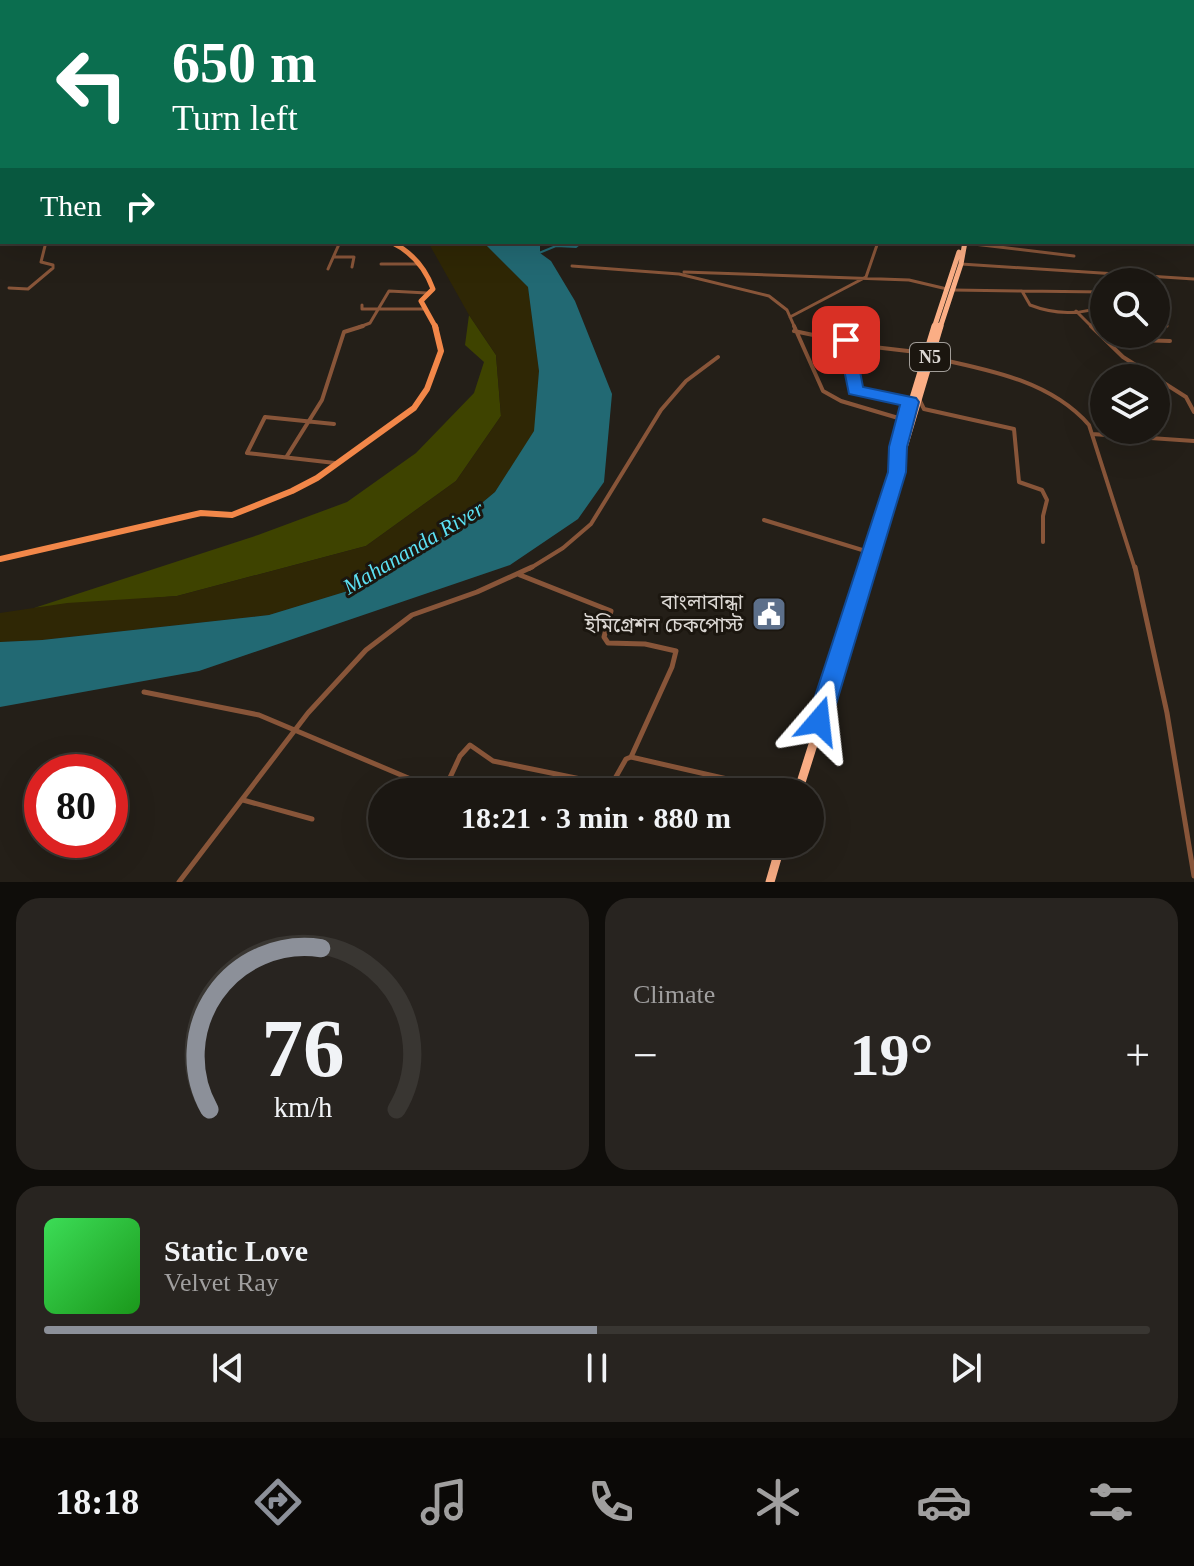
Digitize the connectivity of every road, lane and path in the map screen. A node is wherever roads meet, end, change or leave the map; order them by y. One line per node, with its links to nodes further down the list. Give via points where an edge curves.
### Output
1 (46, 244): 20 (street, via 41,262 53,268 28,289)
2 (339, 244): 9 (street)
3 (394, 244): 11 (main road)
4 (877, 244): 17 (street)
5 (963, 244): 21 (highway, N5)
6 (964, 244): 12 (highway, N5)
7 (980, 244): 8 (street)
8 (1074, 256)
9 (335, 257): 14 (street, via 354,257); 15 (street)
10 (381, 264): 11 (street)
11 (421, 264): 25 (main road, via 433,289)
12 (961, 264): 18 (street); 21 (highway, N5)
13 (572, 266): 16 (street)
14 (352, 267)
15 (328, 269)
16 (669, 273): 17 (street); 31 (street, via 766,294)
17 (864, 279): 21 (street); 31 (street)
18 (1194, 279)
19 (1011, 283): 24 (street)
20 (9, 288)
21 (950, 288): 24 (street); 36 (highway, N5)
22 (1022, 291): 23 (street); 24 (street); 30 (street, via 1034,308)
23 (1090, 291)
24 (1016, 292)
25 (427, 293): 27 (main road, via 421,299); 29 (street, via 389,291)
26 (362, 305): 29 (street)
27 (423, 309): 29 (street); 48 (main road, via 441,347 427,389 410,411)
28 (1090, 309): 30 (street)
29 (376, 310): 41 (street, via 369,324 344,332)
30 (1074, 310): 32 (street)
31 (790, 317): 33 (street)
32 (1090, 322)
33 (794, 331): 34 (street); 40 (street, via 823,391 837,400)
34 (848, 344): 36 (street); 38 (street, via 855,390)
35 (1115, 348): 39 (street, via 1186,397)
36 (926, 355): 38 (highway, N5); 43 (street, via 1037,389 1077,411)
37 (718, 357): 53 (street, via 674,392 591,523)
38 (913, 400): 40 (highway, N5); 50 (street, via 923,401 924,409 1014,429 1013,464 1019,482 1043,491 1047,500)
39 (1194, 412)
40 (908, 415): 51 (highway, N5)
41 (310, 420): 42 (street); 47 (street); 47 (street, via 265,417 247,453)
42 (334, 424)
43 (1090, 429)
44 (1170, 439): 45 (street)
45 (1194, 441)
46 (1095, 444): 62 (street, via 1138,577)
47 (287, 456): 48 (street)
48 (337, 464): 52 (main road, via 303,486 240,513 201,513)
49 (764, 520): 51 (street)
50 (1043, 542)
51 (874, 554): 58 (highway, N5)
52 (0, 559)
53 (517, 574): 55 (street, via 399,622); 56 (street, via 611,610 604,639 608,643 676,651)
54 (144, 692): 55 (street, via 246,711)
55 (297, 729): 56 (street, via 438,786 447,784 468,745 493,761 607,785); 59 (street)
56 (631, 757): 57 (street)
57 (723, 778)
58 (802, 778)
59 (243, 800): 60 (street); 63 (street)
60 (312, 819)
61 (777, 858): 64 (highway)
62 (1194, 876)
63 (179, 882)
64 (770, 882)

